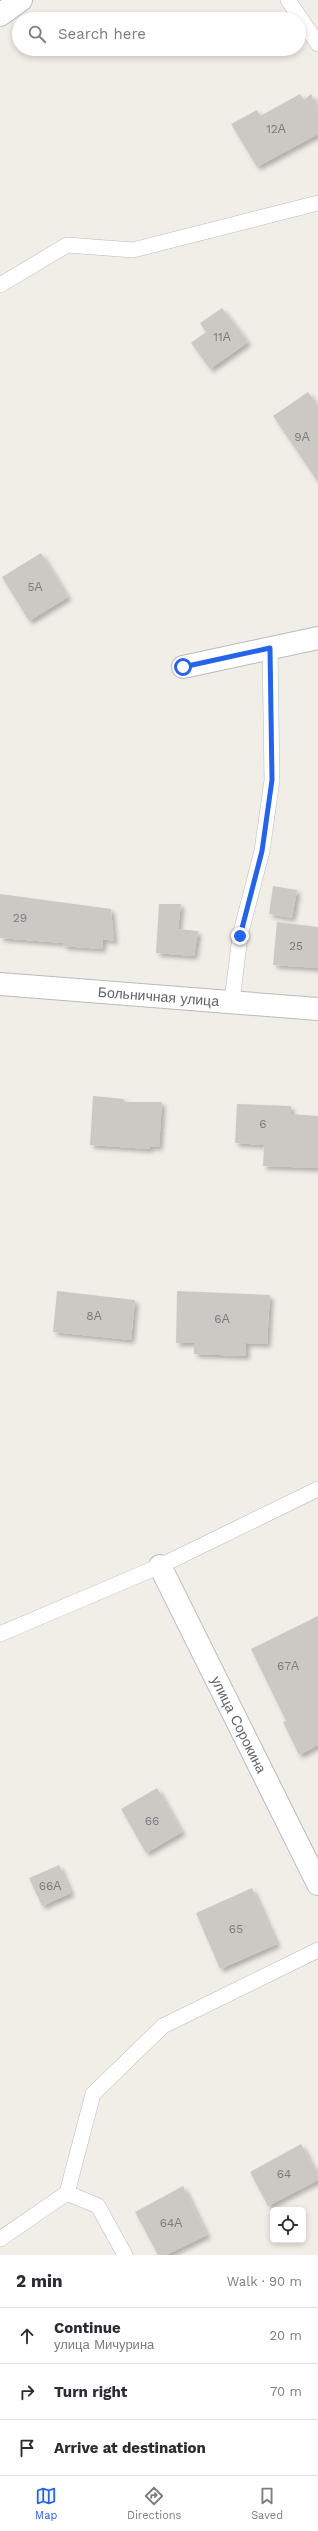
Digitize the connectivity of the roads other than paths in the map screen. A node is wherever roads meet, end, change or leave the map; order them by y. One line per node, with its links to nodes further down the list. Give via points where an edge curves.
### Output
1 (21, 0): 4 (street)
2 (288, 0): 3 (lane)
3 (296, 12)
4 (0, 15)
5 (306, 26): 6 (lane)
6 (318, 44)
7 (318, 203): 8 (lane, via 132,250 67,245)
8 (0, 284)
9 (318, 638): 10 (street)
10 (270, 648): 11 (street); 13 (lane, via 272,780 262,851 240,936)
11 (183, 667)
12 (0, 984): 13 (street, Больничная улица)
13 (232, 1000): 14 (street, Больничная улица)
14 (318, 1009)
15 (318, 1489): 16 (lane)
16 (160, 1566): 17 (lane); 18 (street, улица Сорокина)
17 (0, 1634)
18 (318, 1884)
19 (318, 1950): 20 (lane, via 163,2026 93,2094)
20 (67, 2192): 21 (lane); 22 (lane, via 98,2206)
21 (0, 2239)
22 (125, 2255)

